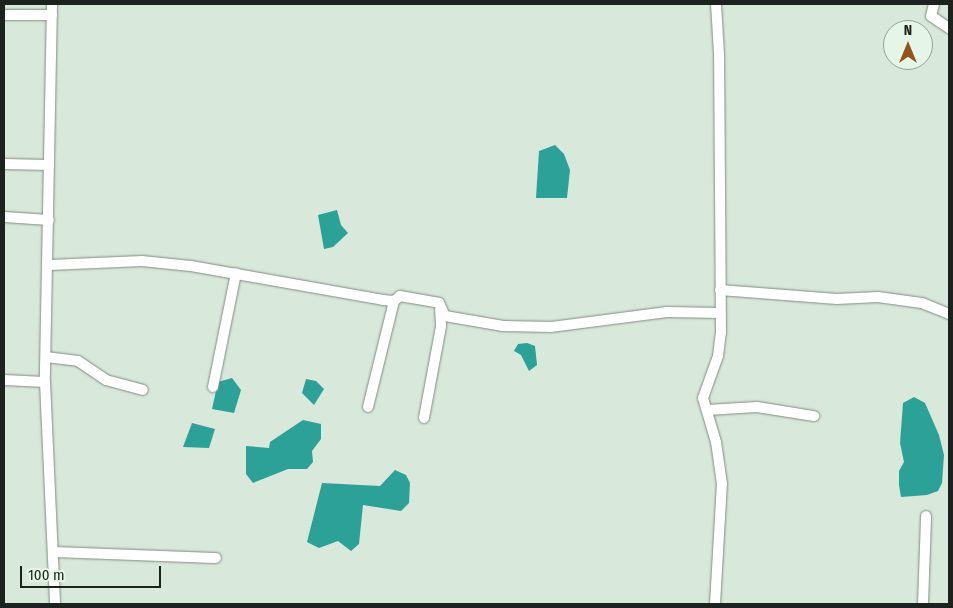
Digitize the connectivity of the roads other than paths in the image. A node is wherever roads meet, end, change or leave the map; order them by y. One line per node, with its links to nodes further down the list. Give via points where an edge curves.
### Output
1 (52, 4): 5 (street)
2 (716, 4): 13 (street)
3 (934, 4): 6 (street, via 931,16)
4 (4, 15): 5 (street)
5 (52, 15): 8 (street)
6 (949, 28)
7 (4, 164): 8 (street)
8 (49, 165): 10 (street)
9 (4, 217): 10 (street)
10 (49, 220): 11 (street)
11 (49, 265): 12 (street, via 142,261); 18 (street)
12 (236, 274): 14 (street); 21 (street)
13 (720, 290): 16 (street); 17 (street, via 837,298 878,297 922,303)
14 (394, 301): 15 (street, via 400,296); 23 (street)
15 (439, 303): 16 (street, via 445,316 503,326 551,326 668,312); 26 (street, via 441,326)
16 (720, 313): 24 (street, via 718,356 703,398)
17 (949, 314)
18 (46, 357): 20 (street); 22 (street, via 78,361 106,380)
19 (4, 380): 20 (street)
20 (45, 382): 28 (street)
21 (213, 387)
22 (143, 390)
23 (368, 407)
24 (707, 410): 25 (street, via 757,407); 31 (street, via 722,484)
25 (814, 416)
26 (424, 418)
27 (926, 516): 32 (street)
28 (53, 552): 29 (street); 30 (street)
29 (216, 558)
30 (55, 604)
31 (716, 604)
32 (923, 604)

